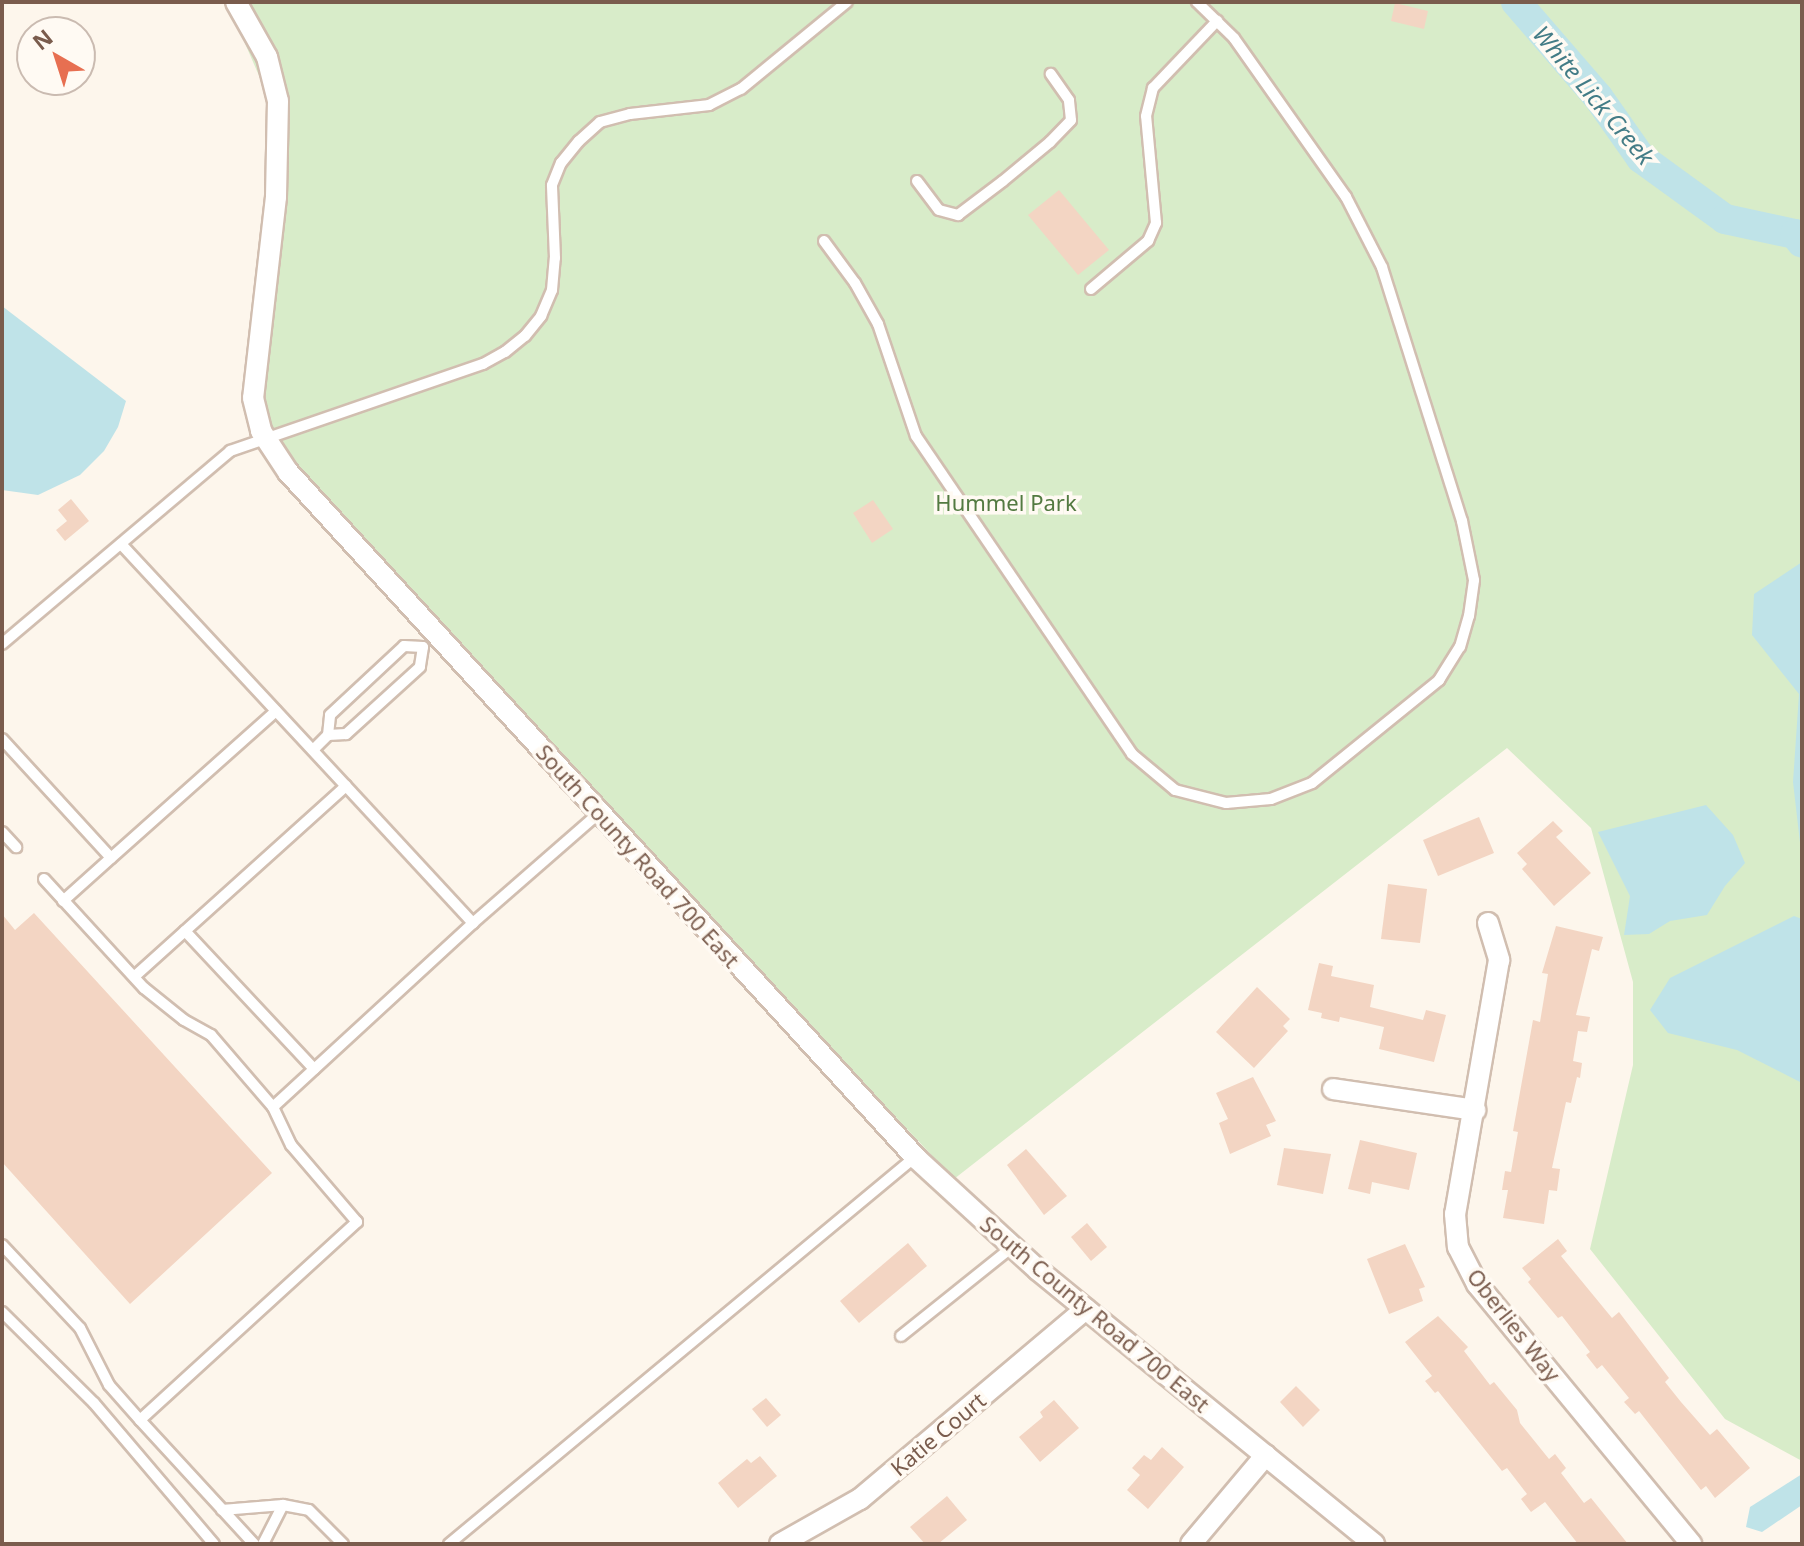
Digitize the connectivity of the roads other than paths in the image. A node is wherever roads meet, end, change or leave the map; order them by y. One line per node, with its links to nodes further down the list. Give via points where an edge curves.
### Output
1 (236, 2): 9 (street, South County Road 700 East, via 267,57 280,124 254,383 255,414)
2 (847, 2): 9 (lane, via 741,89 709,105 600,122 579,141 552,185 552,290 541,316 505,352 456,374)
3 (1197, 2): 4 (lane)
4 (1217, 21): 7 (lane, via 1346,197 1382,267 1462,521 1474,580 1460,647 1439,680 1312,783 1271,799 1226,803 1175,790 1132,754 916,436 878,324); 8 (lane, via 1153,88 1146,116 1156,223 1148,241)
5 (1051, 74): 6 (lane, via 1069,100 1071,120 1003,181 958,215 939,210)
6 (917, 181)
7 (827, 245)
8 (1091, 289)
9 (264, 437): 10 (lane, via 230,451); 11 (street, South County Road 700 East)
10 (121, 544): 12 (lane); 13 (lane)
11 (430, 641): 14 (lane, via 420,667 346,734); 14 (lane, via 404,646 330,715); 18 (street, South County Road 700 East)
12 (2, 644)
13 (276, 711): 16 (lane); 21 (lane)
14 (328, 735): 16 (lane)
15 (2, 739): 21 (lane)
16 (313, 750): 17 (lane)
17 (346, 786): 24 (lane); 26 (lane)
18 (598, 814): 24 (lane); 32 (street, South County Road 700 East)
19 (2, 832): 20 (lane)
20 (16, 847)
21 (111, 858): 23 (lane)
22 (44, 879): 23 (lane)
23 (63, 901): 27 (lane)
24 (473, 923): 28 (lane)
25 (1488, 923): 31 (street, Oberlies Way, via 1499,960)
26 (185, 931): 27 (lane); 28 (lane)
27 (134, 977): 30 (lane, via 184,1020 211,1035)
28 (314, 1069): 30 (lane)
29 (1333, 1089): 31 (street)
30 (273, 1107): 38 (lane, via 291,1145 357,1222)
31 (1475, 1110): 50 (street, Oberlies Way, via 1455,1214 1458,1247 1477,1284)
32 (915, 1157): 33 (street, South County Road 700 East); 46 (lane)
33 (1012, 1247): 35 (street, South County Road 700 East); 37 (lane)
34 (4, 1252): 38 (lane, via 80,1328 109,1385)
35 (1086, 1309): 39 (street, South County Road 700 East); 47 (street, Katie Court, via 860,1499)
36 (2, 1312): 42 (lane, via 94,1403)
37 (901, 1336)
38 (140, 1420): 41 (lane)
39 (1266, 1455): 48 (street); 49 (street, South County Road 700 East)
40 (283, 1505): 41 (lane); 44 (lane); 45 (lane, via 309,1510)
41 (222, 1510): 43 (lane)
42 (214, 1544)
43 (254, 1544)
44 (263, 1544)
45 (343, 1544)
46 (449, 1544)
47 (780, 1544)
48 (1191, 1544)
49 (1374, 1544)
50 (1691, 1544)

